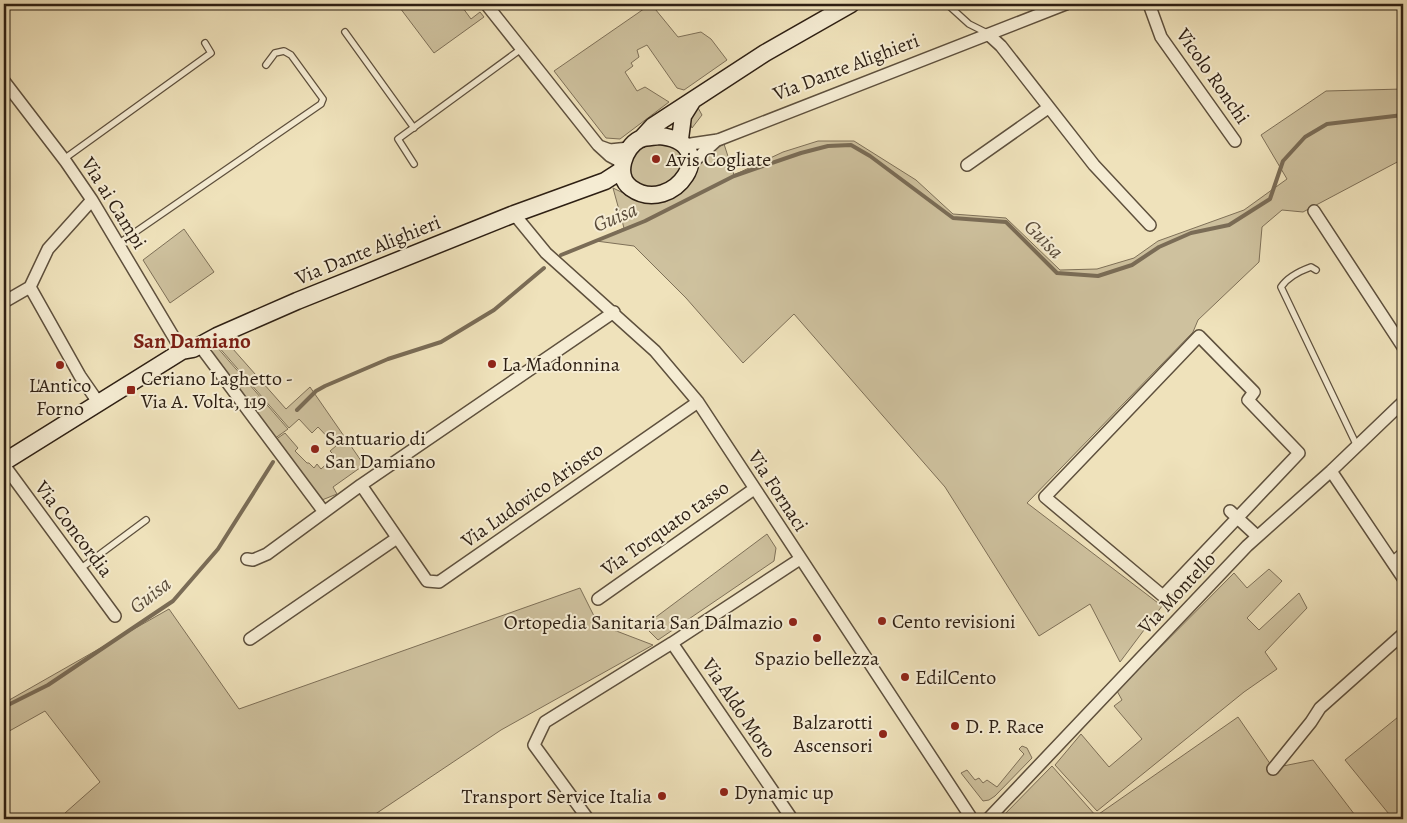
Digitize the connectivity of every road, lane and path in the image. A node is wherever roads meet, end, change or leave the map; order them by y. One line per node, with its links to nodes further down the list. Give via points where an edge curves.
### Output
1 (486, 4): 9 (street)
2 (851, 4): 12 (street, Via Dante Alighieri, via 764,53)
3 (947, 4): 7 (lane, via 970,24)
4 (1149, 4): 16 (street, Vicolo Ronchi, via 1162,37)
5 (1058, 5): 7 (street, Via Dante Alighieri)
6 (345, 32): 14 (lane)
7 (990, 35): 13 (street); 15 (street, Via Dante Alighieri)
8 (205, 43): 18 (lane, via 211,53)
9 (521, 49): 14 (lane); 19 (street, via 598,145)
10 (266, 65): 27 (lane, via 275,53 284,51 291,55 323,99 321,104)
11 (4, 81): 18 (street, Via ai Campi)
12 (693, 99): 17 (street, via 683,116); 19 (street, Via Dante Alighieri, via 653,126)
13 (1048, 108): 22 (street); 26 (street, via 1094,165)
14 (414, 128): 20 (lane, via 398,140)
15 (718, 140): 17 (street, Via Dante Alighieri); 21 (street, Via Dante Alighieri)
16 (1235, 141)
17 (682, 142): 19 (street, via 659,136); 21 (street)
18 (64, 159): 23 (street, Via ai Campi)
19 (629, 161): 21 (street, via 636,192 649,195 670,190 684,178); 25 (street, Via Dante Alighieri, via 605,181)
20 (414, 164)
21 (691, 164)
22 (967, 165)
23 (92, 200): 27 (street, Via ai Campi); 29 (street, via 48,249)
24 (1314, 210): 33 (street)
25 (514, 214): 31 (street, Via Fornaci, via 546,253); 32 (street, Via Dante Alighieri, via 298,301)
26 (1150, 225)
27 (118, 244): 34 (street, Via ai Campi)
28 (1316, 270): 38 (lane, via 1306,268 1281,287)
29 (30, 287): 30 (street); 35 (street)
30 (4, 302)
31 (614, 312): 36 (street, Via Fornaci, via 655,351); 41 (street)
32 (200, 346): 34 (street, Via Dante Alighieri); 43 (street)
33 (1403, 347)
34 (182, 351): 35 (street, Via Dante Alighieri)
35 (98, 402): 39 (street, Via Dante Alighieri)
36 (698, 402): 42 (street, Via Fornaci); 47 (street, Via Ludovico Ariosto, via 439,582 427,581)
37 (1403, 402): 38 (street, Via Montello)
38 (1357, 446): 40 (street, Via Montello)
39 (4, 464): 52 (street, Via Concordia)
40 (1331, 471): 46 (street, Via Montello); 51 (street)
41 (361, 485): 43 (street); 47 (street, Via Ludovico Ariosto)
42 (754, 489): 50 (street, Via Fornaci); 54 (street, Via Torquato tasso)
43 (324, 512): 49 (street, via 267,554)
44 (1234, 515): 44 (street, via 1164,596 1045,497 1198,336 1254,392 1248,400 1299,453); 46 (street)
45 (146, 520): 52 (lane)
46 (1257, 536): 63 (street, Via Montello)
47 (397, 538): 57 (street)
48 (1403, 550): 51 (lane)
49 (247, 559)
50 (800, 559): 58 (street); 62 (street, Via Fornaci)
51 (1391, 561): 53 (street)
52 (80, 568): 55 (street, Via Concordia)
53 (1403, 578)
54 (598, 599)
55 (115, 616)
56 (1403, 634): 59 (street, via 1320,708)
57 (250, 639)
58 (672, 643): 60 (street, via 545,722 534,745); 61 (street, Via Aldo Moro)
59 (1274, 769)
60 (588, 819)
61 (792, 819)
62 (972, 819)
63 (988, 819)

